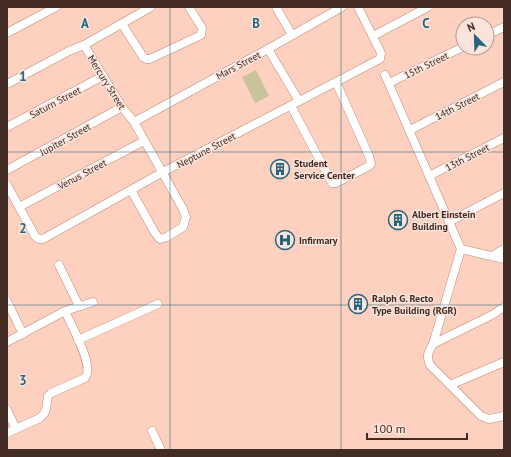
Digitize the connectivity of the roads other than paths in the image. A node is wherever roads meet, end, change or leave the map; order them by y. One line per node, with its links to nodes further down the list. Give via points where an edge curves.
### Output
1 (56, 7): 9 (street)
2 (152, 7): 8 (street)
3 (189, 7): 8 (street, via 202,28 201,35 150,59 142,56)
4 (276, 7): 10 (street)
5 (342, 7): 10 (street, Mars Street)
6 (358, 7): 11 (street, Neptune Street)
7 (428, 7): 11 (street)
8 (122, 24): 12 (street)
9 (7, 32)
10 (292, 35): 13 (street, Mars Street)
11 (373, 36): 16 (street, Neptune Street, via 381,53 380,58)
12 (84, 45): 15 (street, Mercury Street); 18 (street, Mercury Street)
13 (268, 49): 19 (street); 22 (street, Mars Street)
14 (455, 50): 24 (street, 15th Street, via 387,79)
15 (102, 76): 21 (street, Mercury Street); 23 (street, Saturn Street)
16 (336, 82): 19 (street, Neptune Street); 20 (street, via 371,164 356,173 332,183)
17 (504, 82): 24 (street, 14th Street)
18 (7, 84)
19 (299, 101): 20 (street, Neptune Street)
20 (291, 106): 28 (street, Neptune Street)
21 (122, 107): 22 (street, Mercury Street); 27 (street, Jupiter Street)
22 (134, 122): 26 (street, Mercury Street)
23 (7, 127)
24 (410, 130): 29 (street)
25 (504, 138): 29 (street, 13th Street)
26 (144, 141): 28 (street, Mercury Street); 33 (street, Venus Street)
27 (7, 170)
28 (163, 172): 31 (street, Neptune Street); 31 (street, Mercury Street, via 186,216 183,227 167,237 160,239 155,234)
29 (429, 176): 34 (street)
30 (7, 185): 33 (street, Neptune Street)
31 (131, 190): 33 (street, Neptune Street, via 43,239 35,236)
32 (504, 193): 34 (street)
33 (19, 207)
34 (449, 222): 35 (street)
35 (461, 249): 37 (street); 49 (street)
36 (504, 249): 37 (street)
37 (492, 256): 38 (street)
38 (504, 259)
39 (59, 265): 43 (street)
40 (7, 301): 46 (street)
41 (93, 302): 43 (street)
42 (158, 304): 47 (street)
43 (79, 306): 45 (street)
44 (504, 308): 49 (street)
45 (65, 311): 46 (street); 47 (street)
46 (23, 334): 48 (street)
47 (78, 340): 54 (street, via 86,360 88,372 85,378 50,393 45,415)
48 (7, 342)
49 (433, 344): 51 (street, via 427,356 428,361)
50 (504, 362): 51 (street)
51 (450, 385): 53 (street, via 481,416 489,419)
52 (7, 410): 54 (street)
53 (504, 416)
54 (16, 429): 56 (street)
55 (152, 431): 57 (street)
56 (7, 433)
57 (161, 450)

